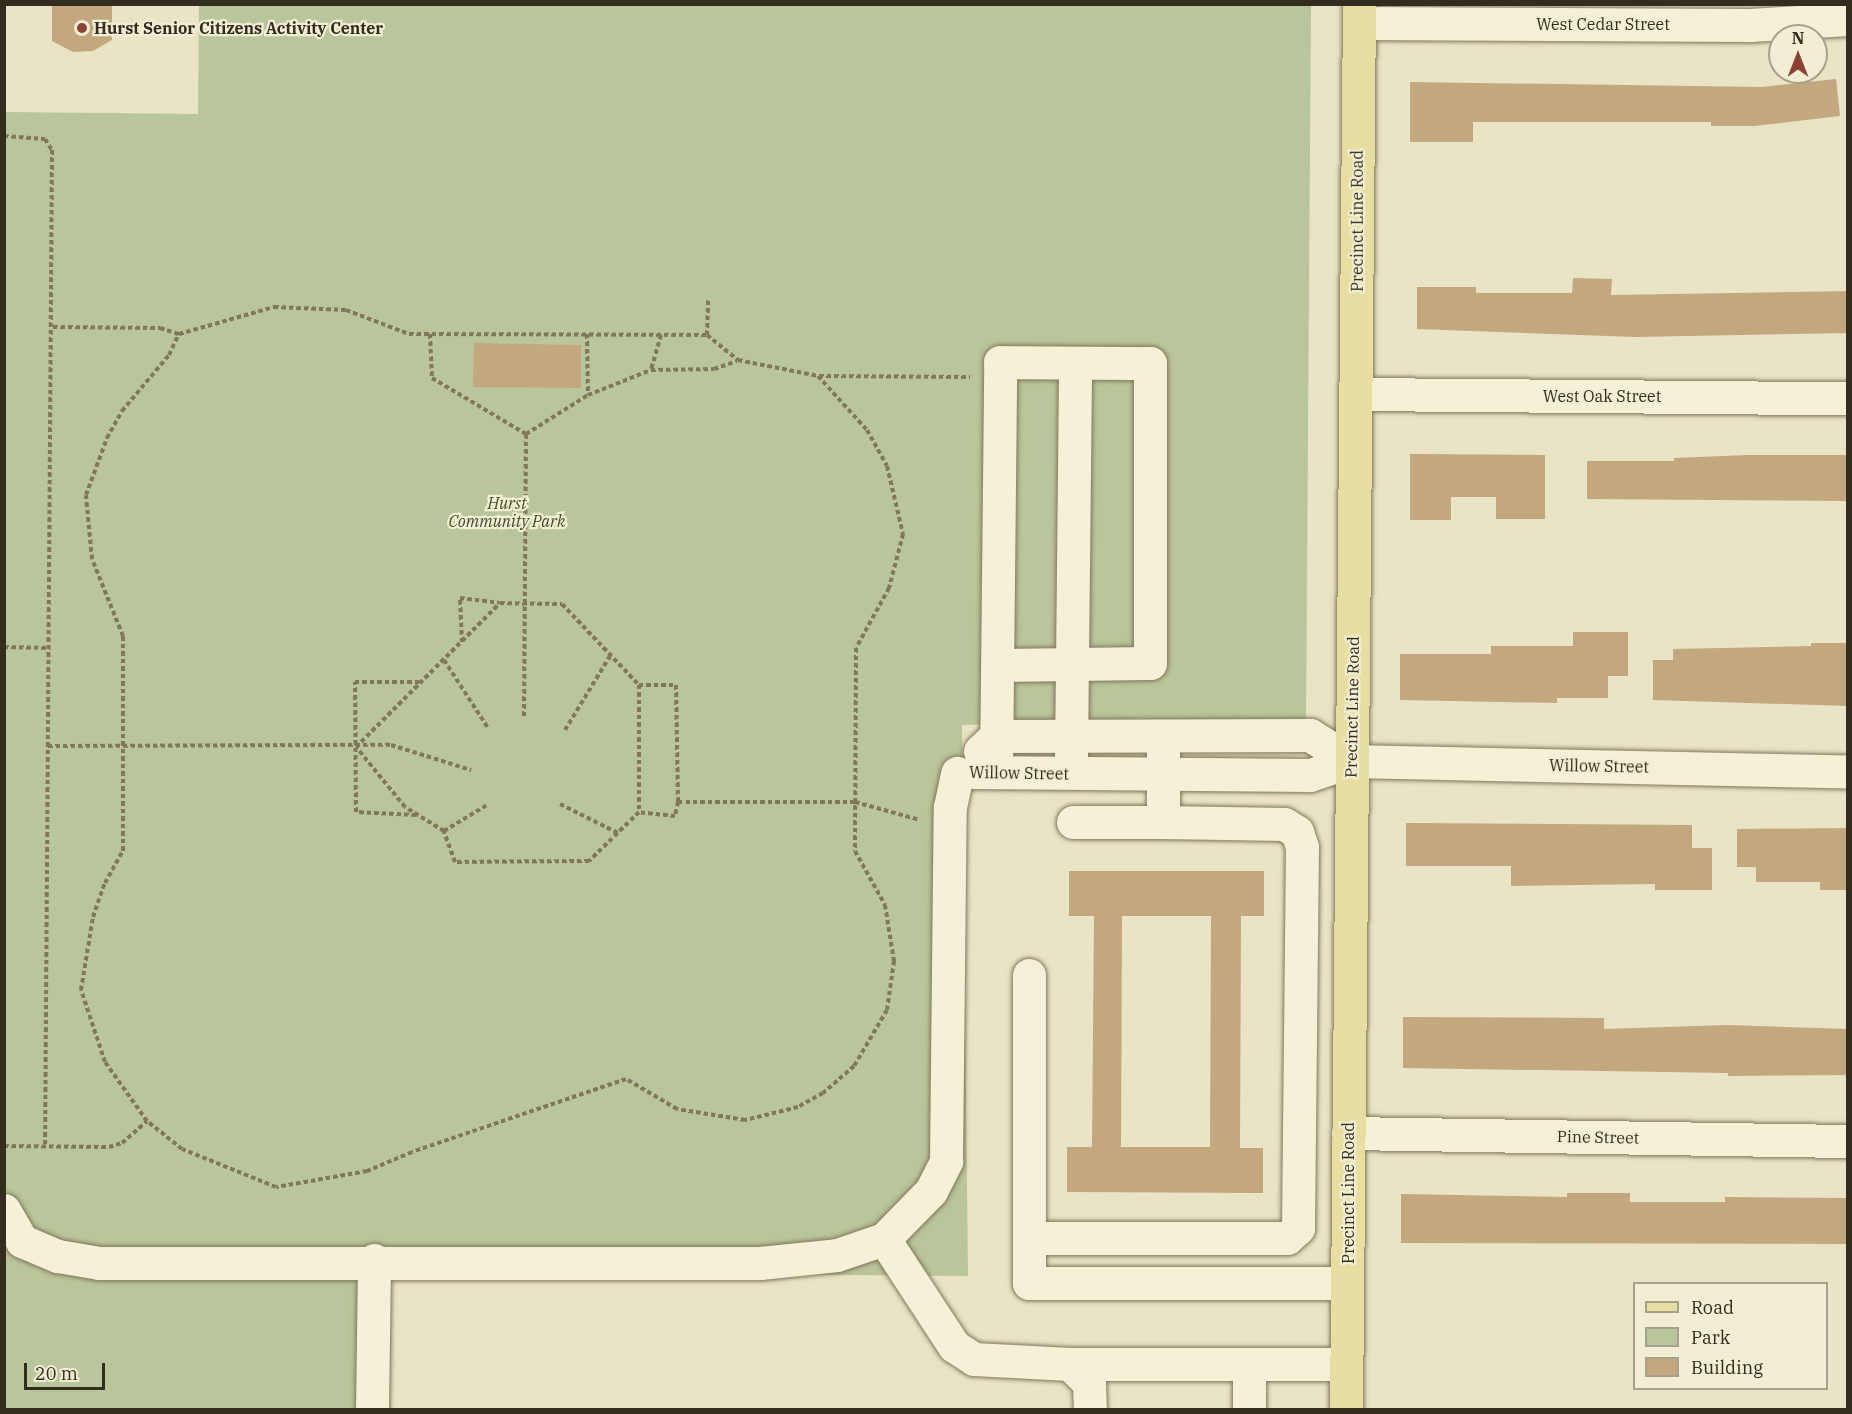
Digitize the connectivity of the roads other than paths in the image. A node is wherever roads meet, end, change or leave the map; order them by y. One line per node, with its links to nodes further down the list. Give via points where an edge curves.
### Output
1 (1359, 14): 2 (street, West Cedar Street, via 1750,25); 4 (main road, Precinct Line Road)
2 (1848, 20)
3 (1075, 363): 6 (street); 6 (street, via 1150,363 1150,663); 7 (street, via 1000,362)
4 (1356, 394): 5 (street, West Oak Street); 11 (main road, Precinct Line Road)
5 (1848, 398)
6 (1072, 664): 7 (street); 10 (street)
7 (998, 665): 9 (street)
8 (1162, 735): 10 (street); 11 (street, via 1310,735); 15 (street)
9 (996, 736): 10 (street); 12 (street); 14 (street, Willow Street)
10 (1071, 736): 16 (street)
11 (1351, 761): 13 (street, Willow Street); 15 (street, Willow Street, via 1310,775); 20 (main road, Precinct Line Road)
12 (996, 771): 14 (street, Willow Street); 16 (street, Willow Street)
13 (1848, 771)
14 (957, 773): 25 (street, via 950,828 946,1161 932,1191)
15 (1163, 773): 16 (street, Willow Street); 18 (street)
16 (1071, 774)
17 (1073, 822): 18 (street)
18 (1163, 822): 24 (street, via 1284,824 1297,832 1302,848 1298,1228 1287,1238)
19 (1029, 975): 23 (street)
20 (1348, 1133): 21 (street, Pine Street); 28 (main road, Precinct Line Road)
21 (1848, 1141)
22 (4, 1210): 26 (street, via 22,1241 58,1256 99,1263)
23 (1029, 1238): 24 (street); 27 (street, via 1029,1283)
24 (1163, 1238): 27 (street)
25 (884, 1239): 26 (street, via 837,1255 760,1263); 29 (street, via 954,1346 974,1359)
26 (374, 1260): 32 (street)
27 (1163, 1283): 28 (street)
28 (1347, 1283): 31 (main road, Precinct Line Road)
29 (1070, 1364): 30 (street); 33 (street, via 1089,1383)
30 (1249, 1364): 31 (street); 34 (street)
31 (1346, 1364): 35 (main road, Precinct Line Road)
32 (372, 1410)
33 (1090, 1410)
34 (1249, 1410)
35 (1346, 1410)

